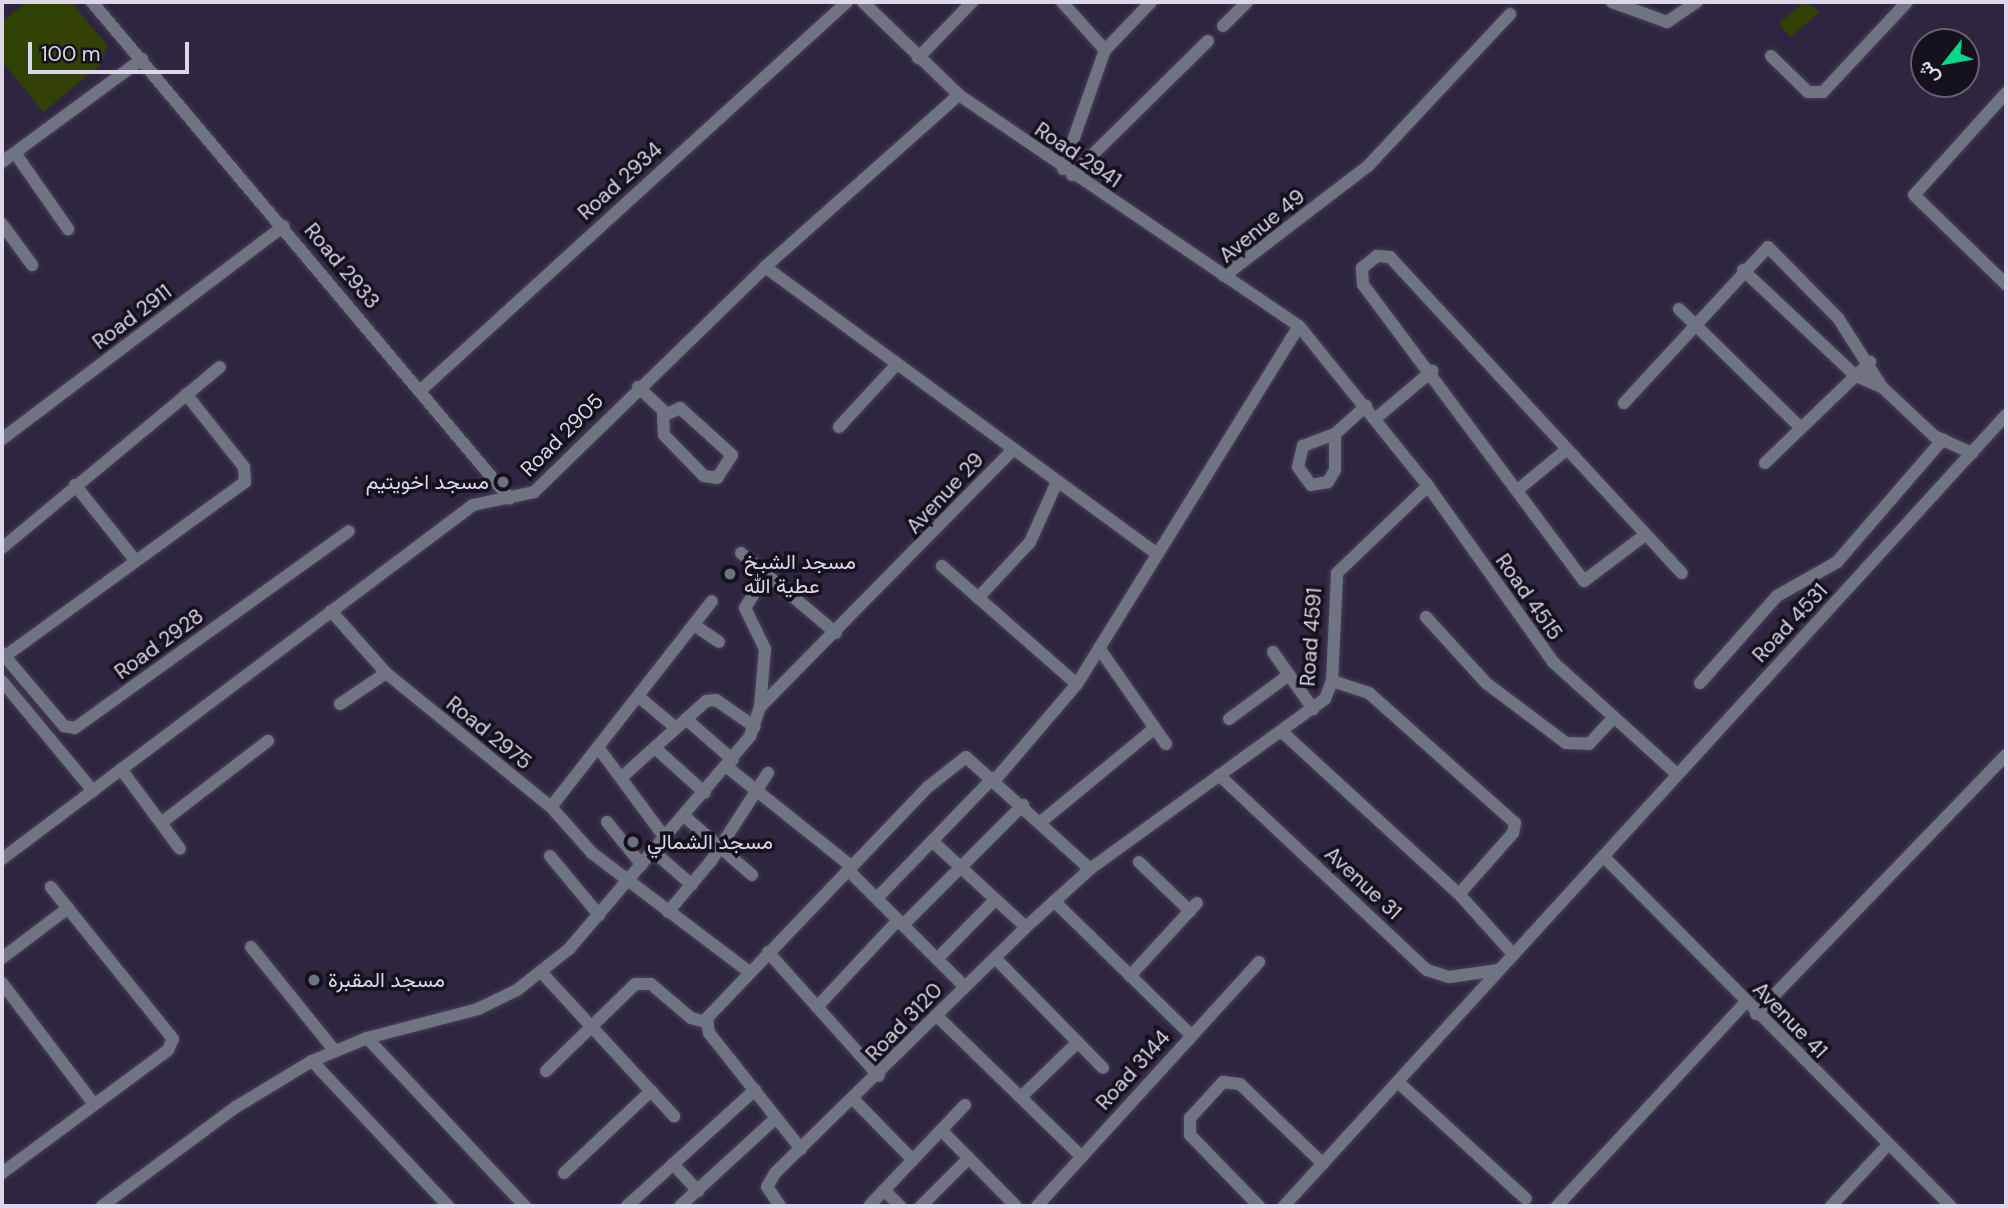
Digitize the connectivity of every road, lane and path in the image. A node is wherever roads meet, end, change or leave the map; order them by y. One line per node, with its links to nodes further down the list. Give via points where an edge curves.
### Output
1 (92, 2): 16 (street, Road 2933)
2 (846, 2): 41 (street, Road 2934)
3 (863, 2): 17 (street, Road 2941)
4 (972, 2): 17 (street)
5 (1062, 2): 14 (street)
6 (1152, 2): 14 (street)
7 (1248, 2): 12 (street)
8 (1612, 2): 9 (street, via 1667,22)
9 (1697, 2)
10 (1907, 2): 15 (street, via 1823,92 1808,92)
11 (1510, 14): 29 (street, Avenue 49, via 1368,166)
12 (1223, 26)
13 (1208, 41): 22 (street)
14 (1105, 50): 22 (street)
15 (1771, 56)
16 (142, 58): 20 (street); 24 (street, Road 2933)
17 (918, 58): 19 (street, Road 2941)
18 (2006, 93): 30 (street, via 1914,195)
19 (959, 95): 22 (street, Road 2941); 27 (street, Road 2905)
20 (15, 153): 21 (street); 25 (street)
21 (2, 162)
22 (1068, 172): 29 (street, Road 2941)
23 (2, 224): 26 (street)
24 (284, 226): 41 (street, Road 2933); 51 (street, Road 2911)
25 (68, 229)
26 (32, 265)
27 (765, 267): 35 (street, Avenue 29); 39 (street, Road 2905)
28 (1743, 271): 33 (street); 34 (street, via 1764,248 1772,248); 38 (street)
29 (1224, 276): 32 (street, Avenue 49)
30 (2006, 284)
31 (1679, 309): 33 (street)
32 (1299, 326): 44 (street, Road 4515); 66 (street)
33 (1695, 326): 43 (street); 49 (street)
34 (1870, 362): 38 (street); 40 (street)
35 (896, 365): 48 (street); 54 (street, Avenue 29)
36 (220, 367): 42 (street)
37 (1432, 371): 47 (street); 53 (street, via 1363,284 1362,268 1377,256 1390,257); 60 (street)
38 (1856, 376): 40 (street); 49 (street)
39 (638, 387): 45 (street); 61 (street, Road 2905, via 534,492)
40 (1882, 387): 52 (street)
41 (421, 390): 61 (street, Road 2933)
42 (186, 394): 58 (street); 67 (street, Road 2928, via 244,467 245,482)
43 (1624, 403)
44 (1366, 406): 47 (street, Road 4515); 50 (street)
45 (666, 413): 45 (street, via 664,435 704,476 717,478 732,462 730,452 687,410)
46 (2006, 415): 55 (street, Road 4531)
47 (1375, 419): 59 (street, Road 4515)
48 (839, 427)
49 (1801, 428): 56 (street)
50 (1335, 433)
51 (2, 439)
52 (1943, 439): 55 (street); 85 (street, via 1837,562 1777,596)
53 (1566, 450): 60 (street); 63 (street)
54 (1012, 451): 57 (street); 76 (street, Avenue 29)
55 (1972, 453): 105 (street, Road 4531)
56 (1765, 463)
57 (1057, 482): 66 (street); 71 (street, via 1030,542)
58 (75, 485): 64 (street); 67 (street)
59 (1428, 486): 84 (street, Road 4591, via 1337,573); 91 (street, Road 4515, via 1545,653)
60 (1520, 488): 63 (street, via 1584,581)
61 (510, 499): 73 (street, Road 2905, via 473,505)
62 (349, 531): 80 (street, Road 2928, via 75,728 64,726)
63 (1645, 535): 69 (street)
64 (2, 548)
65 (741, 554): 70 (street)
66 (1157, 554): 78 (street)
67 (135, 561): 80 (street, Road 2928)
68 (942, 566): 71 (street)
69 (1682, 573)
70 (766, 574): 76 (street); 89 (street, via 745,608 764,640)
71 (978, 598): 86 (street)
72 (712, 601): 75 (street)
73 (331, 611): 81 (street, Road 2975); 103 (street, Road 2905)
74 (1426, 617): 91 (street, via 1486,683 1566,743 1589,744)
75 (694, 625): 77 (street); 87 (street)
76 (836, 633): 89 (street, Avenue 29)
77 (719, 642)
78 (1099, 648): 86 (street); 95 (street)
79 (1273, 652): 82 (street)
80 (3, 655)
81 (386, 673): 88 (street); 113 (street, Road 2975)
82 (1289, 675): 90 (street); 92 (street)
83 (2, 681): 109 (street)
84 (1332, 681): 90 (street, Road 4591); 135 (street, via 1369,693 1515,823 1513,833)
85 (1700, 683)
86 (1077, 684): 108 (street)
87 (639, 697): 93 (street); 100 (street)
88 (340, 704)
89 (760, 707): 94 (street)
90 (1314, 709): 96 (street, Road 4591)
91 (1613, 718): 105 (street, Road 4515)
92 (1228, 719)
93 (681, 724): 94 (street, via 713,699); 99 (street); 102 (street)
94 (755, 727): 102 (street)
95 (1155, 728): 98 (street); 115 (street)
96 (1281, 731): 106 (street, Road 4591); 135 (street)
97 (268, 741): 117 (street)
98 (1166, 744)
99 (655, 748): 107 (street); 111 (street)
100 (600, 750): 107 (street); 113 (street)
101 (2006, 755): 159 (street)
102 (730, 763): 110 (street); 111 (street)
103 (121, 769): 109 (street, Road 2905); 117 (street)
104 (768, 773): 110 (street)
105 (1677, 774): 124 (street, Road 4531)
106 (1219, 775): 130 (street, Road 3120); 152 (street, Avenue 31, via 1427,970 1449,977)
107 (622, 777): 118 (street, via 636,805)
108 (994, 779): 112 (street); 119 (street); 128 (street, via 966,757 928,786)
109 (93, 790): 125 (street, Road 2905)
110 (756, 792): 120 (street); 128 (street)
111 (705, 793): 114 (street)
112 (1023, 804): 115 (street); 129 (street)
113 (551, 807): 132 (street, Road 2975)
114 (684, 816): 118 (street); 120 (street)
115 (1042, 821): 130 (street)
116 (607, 822): 127 (street)
117 (161, 823): 121 (street)
118 (666, 838): 122 (street)
119 (932, 841): 129 (street); 136 (street)
120 (719, 846): 131 (street); 133 (street)
121 (180, 849)
122 (654, 852): 127 (street); 133 (street)
123 (550, 856): 141 (street)
124 (1604, 857): 146 (street); 157 (street, Avenue 41)
125 (2, 859)
126 (1139, 862): 154 (street, via 1194,907)
127 (642, 865): 132 (street)
128 (849, 868): 136 (street); 145 (street)
129 (960, 868): 137 (street); 142 (street)
130 (1090, 869): 138 (street, Road 3120)
131 (752, 875)
132 (628, 882): 140 (street, Road 2975); 141 (street)
133 (691, 885): 140 (street)
134 (51, 887): 139 (street)
135 (1459, 894): 146 (street)
136 (877, 898): 142 (street)
137 (995, 900): 143 (street); 149 (street)
138 (1054, 901): 143 (street, Road 3120); 154 (street)
139 (68, 908): 147 (street); 176 (street, via 173,1039 168,1051)
140 (668, 912): 151 (street, Road 2975)
141 (599, 915): 153 (street)
142 (901, 923): 149 (street); 158 (street)
143 (1026, 927): 148 (street, Road 3120)
144 (251, 947): 166 (street)
145 (768, 952): 151 (street); 158 (street)
146 (1513, 954): 152 (street)
147 (2, 958)
148 (995, 958): 156 (street, Road 3120); 165 (street)
149 (937, 959): 156 (street)
150 (1259, 962): 163 (street, Road 3144)
151 (748, 971): 161 (street)
152 (1499, 971): 171 (street)
153 (542, 972): 162 (street); 164 (street, via 478,1009)
154 (1130, 975): 163 (street)
155 (2, 983): 176 (street)
156 (965, 987): 160 (street, Road 3120)
157 (1746, 1002): 159 (street, Avenue 41); 206 (street)
158 (817, 1007): 170 (street)
159 (1756, 1014): 181 (street, Avenue 41)
160 (937, 1016): 170 (street, Road 3120); 174 (street)
161 (706, 1022): 162 (street, via 691,1018 656,986 640,982); 172 (street)
162 (594, 1025): 169 (street); 173 (street)
163 (1191, 1035): 183 (street, Road 3144)
164 (367, 1038): 166 (street); 196 (street)
165 (1077, 1042): 168 (street); 174 (street)
166 (334, 1050): 167 (street)
167 (313, 1060): 194 (street, via 236,1107); 195 (street)
168 (1103, 1068)
169 (546, 1071)
170 (879, 1076): 175 (street, Road 3120)
171 (1398, 1082): 187 (street); 192 (street)
172 (755, 1090): 179 (street); 186 (street)
173 (651, 1091): 178 (street); 189 (street)
174 (1021, 1097): 183 (street)
175 (854, 1100): 182 (street, Road 3120); 185 (street)
176 (94, 1104): 188 (street)
177 (965, 1105): 180 (street)
178 (674, 1116)
179 (776, 1118): 182 (street); 191 (street)
180 (941, 1130): 184 (street); 185 (street)
181 (1887, 1146): 207 (street); 208 (street, Avenue 41)
182 (801, 1149): 199 (street, Road 3120, via 768,1182)
183 (1082, 1157): 203 (street, Road 3144)
184 (969, 1158): 201 (street); 202 (street)
185 (913, 1160): 190 (street)
186 (673, 1164): 191 (street); 197 (street)
187 (1323, 1164): 204 (street, via 1240,1084 1223,1082 1197,1107 1189,1135); 205 (street)
188 (2, 1173)
189 (564, 1173)
190 (884, 1190): 193 (street); 200 (street)
191 (698, 1191): 198 (street)
192 (1526, 1199)
193 (870, 1205)
194 (102, 1206)
195 (448, 1206)
196 (525, 1206)
197 (627, 1206)
198 (680, 1206)
199 (780, 1206)
200 (900, 1206)
201 (921, 1206)
202 (1016, 1206)
203 (1037, 1206)
204 (1259, 1206)
205 (1284, 1206)
206 (1557, 1206)
207 (1831, 1206)
208 (1951, 1206)

